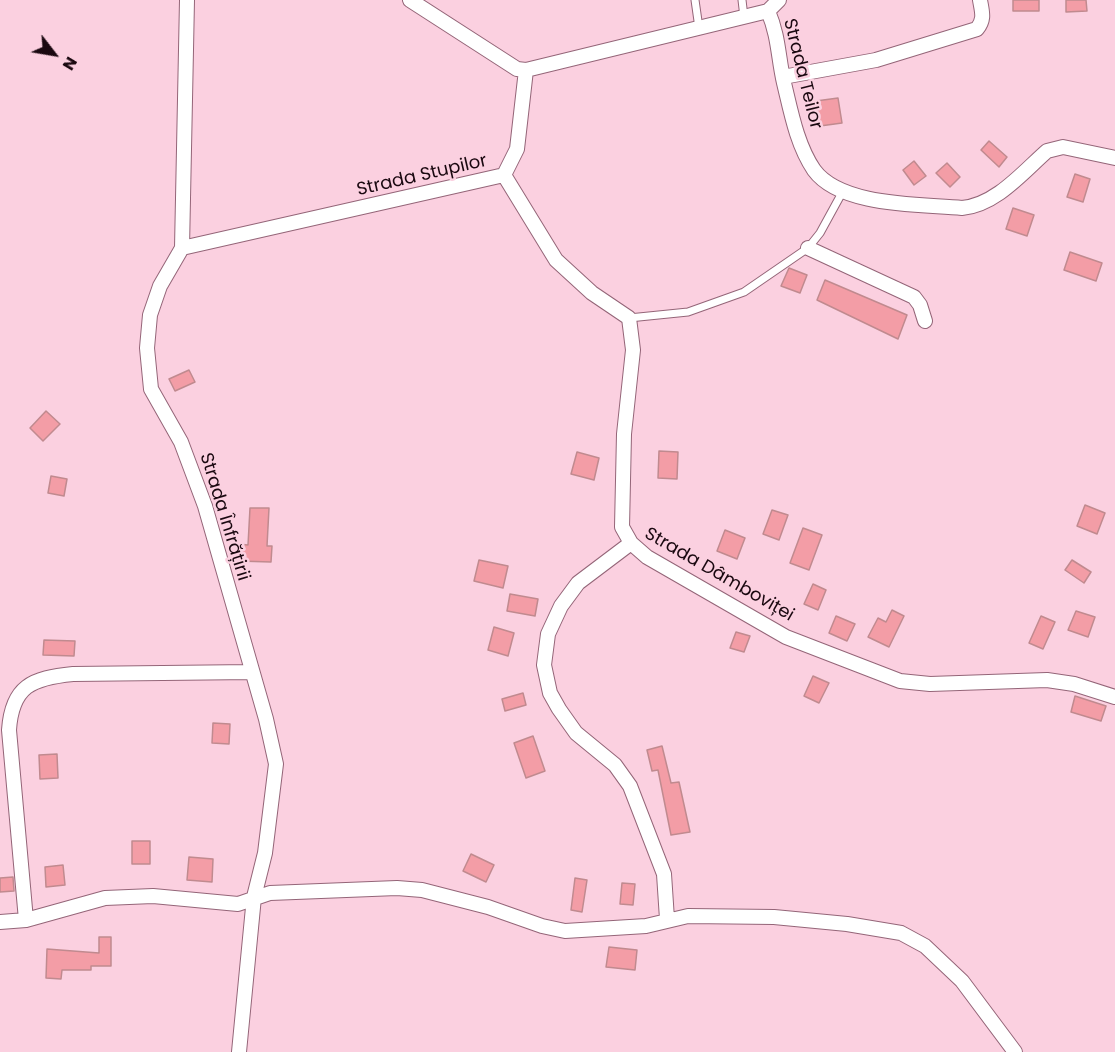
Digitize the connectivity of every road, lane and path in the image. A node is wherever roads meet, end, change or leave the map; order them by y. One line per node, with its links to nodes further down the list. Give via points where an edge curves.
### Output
1 (187, 0): 15 (street, Strada Înfrățirii)
2 (410, 0): 10 (street, via 517,69)
3 (695, 0): 9 (lane)
4 (742, 0): 8 (lane)
5 (779, 0): 7 (street)
6 (980, 0): 11 (street, via 983,15 977,29 876,60)
7 (768, 11): 8 (street); 11 (street, Strada Teilor, via 779,42)
8 (744, 17): 9 (street)
9 (699, 28): 10 (street)
10 (526, 70): 13 (street, via 517,149)
11 (783, 77): 14 (street, Strada Teilor, via 804,150 815,171)
12 (1115, 158): 14 (street, Strada Teilor, via 1054,148 989,201 974,207 860,197)
13 (504, 175): 15 (street, Strada Stupilor); 17 (street, Strada Stupilor, via 556,260 592,293)
14 (843, 191): 16 (lane)
15 (182, 248): 20 (street, Strada Înfrățirii, via 160,286 150,315 147,348 151,389 182,442 205,506)
16 (808, 248): 17 (lane, via 744,292 688,312); 18 (street, via 914,297)
17 (629, 318): 19 (street, via 633,350 621,491 622,527)
18 (925, 321)
19 (631, 543): 21 (street, Strada Dâmboviței, via 647,557 786,637 900,681 930,684 1047,680); 23 (street, Strada Dâmboviței, via 578,583 561,606 548,634 544,665 550,693 576,733 615,765 630,786 664,874)
20 (252, 672): 22 (street, Strada Înfrățirii, via 276,764 265,853); 24 (street, via 73,674 33,681 24,688 10,716 9,730)
21 (1115, 697)
22 (254, 897): 23 (street, via 270,893 422,890 565,931 646,926); 24 (street, via 238,904 153,896 105,898); 26 (street, Strada Înfrățirii)
23 (667, 919): 27 (street, via 774,917 901,933 925,946 962,981)
24 (26, 920): 25 (street)
25 (0, 922)
26 (239, 1052)
27 (1015, 1052)

